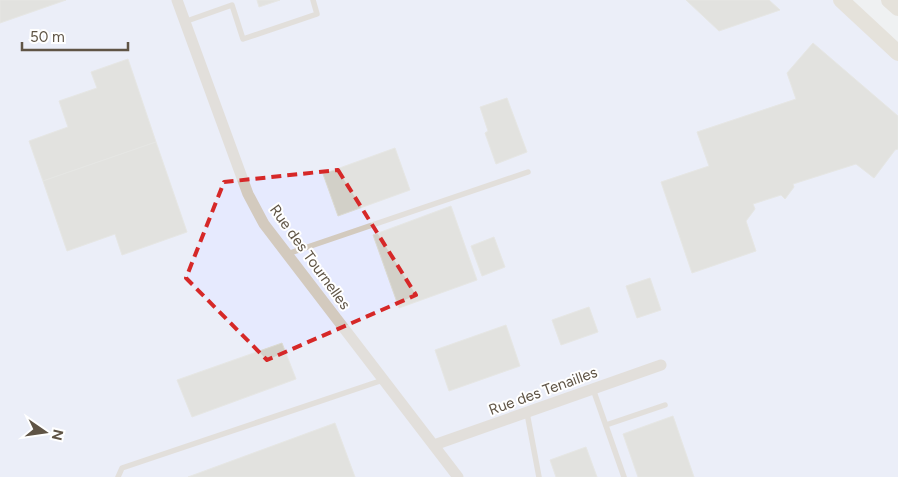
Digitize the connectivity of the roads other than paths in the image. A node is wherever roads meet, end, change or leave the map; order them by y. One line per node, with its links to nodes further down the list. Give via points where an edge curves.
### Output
1 (177, 0): 6 (street, Rue des Tournelles)
2 (313, 0): 6 (lane, via 318,14 243,39 232,5)
3 (840, 0): 7 (main road)
4 (889, 0): 5 (main road)
5 (898, 8)
6 (184, 22): 9 (street, Rue des Tournelles, via 248,194 264,224)
7 (898, 53)
8 (528, 172): 9 (lane)
9 (287, 254): 11 (street, Rue des Tournelles)
10 (661, 365): 12 (street, Rue des Tenailles)
11 (383, 380): 16 (street, Rue des Tournelles); 17 (lane, via 122,468)
12 (593, 390): 14 (street, Rue des Tenailles); 15 (lane)
13 (665, 405): 15 (lane)
14 (527, 413): 16 (street, Rue des Tenailles); 19 (lane)
15 (606, 426): 20 (lane)
16 (434, 446): 18 (street, Rue des Tournelles)
17 (118, 477)
18 (458, 477)
19 (539, 477)
20 (624, 477)

